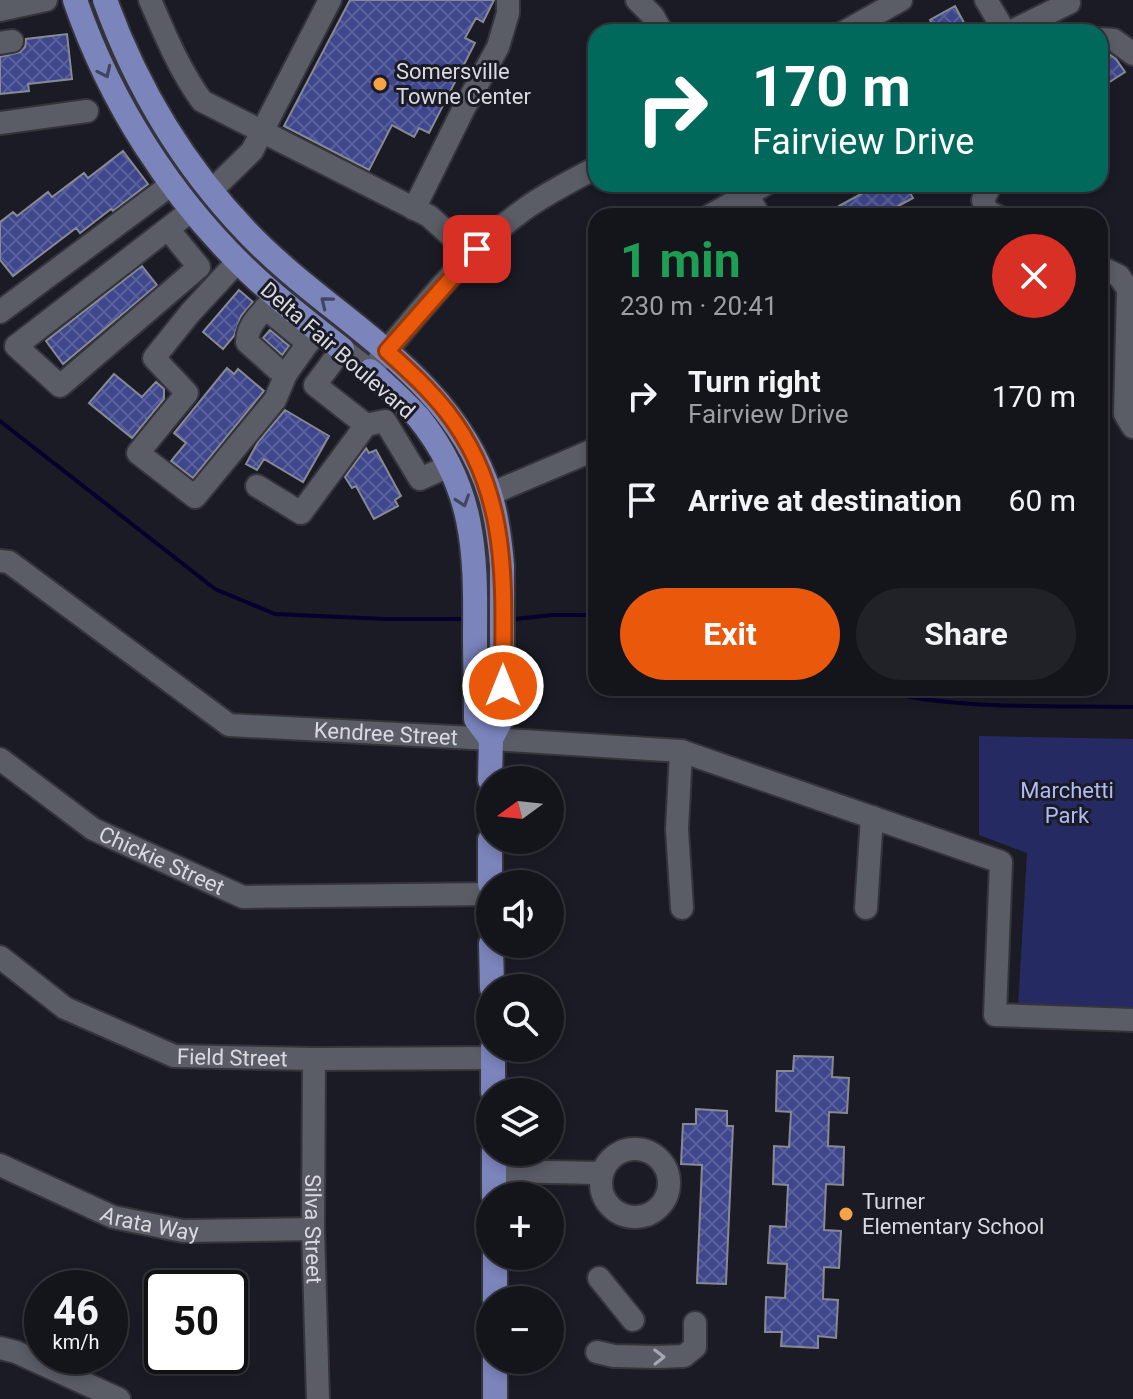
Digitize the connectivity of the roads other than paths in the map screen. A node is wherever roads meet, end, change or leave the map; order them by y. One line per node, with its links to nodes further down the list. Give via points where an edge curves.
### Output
1 (75, 0): 18 (main road, Delta Fair Boulevard, one-way to 18)
2 (105, 0): 23 (main road, Delta Fair Boulevard, via 145,91)
3 (150, 0): 20 (street, via 202,101)
4 (330, 0): 20 (street)
5 (508, 0): 26 (street, via 498,47)
6 (637, 0): 12 (street)
7 (901, 0): 13 (street)
8 (986, 0): 14 (street)
9 (31, 2): 11 (street)
10 (1069, 3): 15 (street)
11 (0, 10)
12 (658, 24)
13 (858, 24)
14 (1002, 24)
15 (1025, 24)
16 (1108, 40): 17 (street)
17 (1133, 54)
18 (120, 103): 19 (street, via 88,115); 22 (main road, Delta Fair Boulevard)
19 (0, 123)
20 (262, 132): 23 (street, via 252,151); 26 (street)
21 (588, 172): 29 (street, via 523,210)
22 (172, 184): 27 (main road, Delta Fair Boulevard); 33 (street)
23 (211, 191): 36 (main road, Delta Fair Boulevard, one-way to 23, via 277,261)
24 (746, 192): 25 (street)
25 (721, 208)
26 (414, 209): 29 (street)
27 (192, 210): 28 (street); 30 (main road, Delta Fair Boulevard)
28 (168, 229): 28 (street, via 118,268 16,346 60,386 199,267)
29 (471, 254): 36 (street)
30 (238, 261): 32 (main road, Delta Fair Boulevard); 38 (street, via 154,358 187,393 138,453 195,497 275,400)
31 (1108, 271): 40 (street, via 1128,289 1125,414)
32 (272, 304): 34 (main road, Delta Fair Boulevard); 38 (street, via 252,323 247,342)
33 (0, 312)
34 (314, 337): 35 (main road, Delta Fair Boulevard); 38 (street)
35 (342, 349): 37 (street, Delta Fair Boulevard); 39 (street, via 315,385)
36 (387, 351): 37 (street); 44 (main road, Delta Fair Boulevard, via 448,414)
37 (370, 371): 42 (main road, Delta Fair Boulevard, via 417,417)
38 (286, 374)
39 (366, 425): 42 (street, via 385,421 420,479); 43 (street, via 301,513)
40 (1133, 427)
41 (588, 452): 44 (street)
42 (449, 466): 46 (main road, Delta Fair Boulevard, one-way to 46, via 471,534 476,719)
43 (257, 486)
44 (490, 494): 46 (main road, Delta Fair Boulevard, via 503,589 502,718)
45 (0, 561): 46 (street, Kendree Street, via 9,562 229,725)
46 (491, 739): 47 (street, Kendree Street); 49 (main road, Delta Fair Boulevard)
47 (681, 751): 50 (street, Kendree Street); 52 (street, via 677,829)
48 (0, 759): 51 (street, Chickie Street, via 93,829 243,897)
49 (490, 766)
50 (872, 817): 53 (street); 55 (street, Kendree Street, via 1001,862 995,1015)
51 (476, 894)
52 (682, 908)
53 (866, 908)
54 (0, 957): 57 (street, Field Street, via 65,1008 174,1056)
55 (1133, 1020)
56 (476, 1054): 57 (street, Field Street)
57 (314, 1059): 61 (street, Silva Street)
58 (0, 1165): 61 (street, Arata Way, via 113,1217 183,1231)
59 (517, 1166): 60 (street)
60 (601, 1184)
61 (313, 1229): 69 (street, Silva Street)
62 (599, 1278): 63 (street)
63 (633, 1320)
64 (695, 1323): 66 (street, one-way to 64, via 684,1356 695,1347)
65 (0, 1348): 68 (street)
66 (597, 1352)
67 (495, 1374): 70 (main road)
68 (119, 1399)
69 (318, 1399)
70 (495, 1399)

